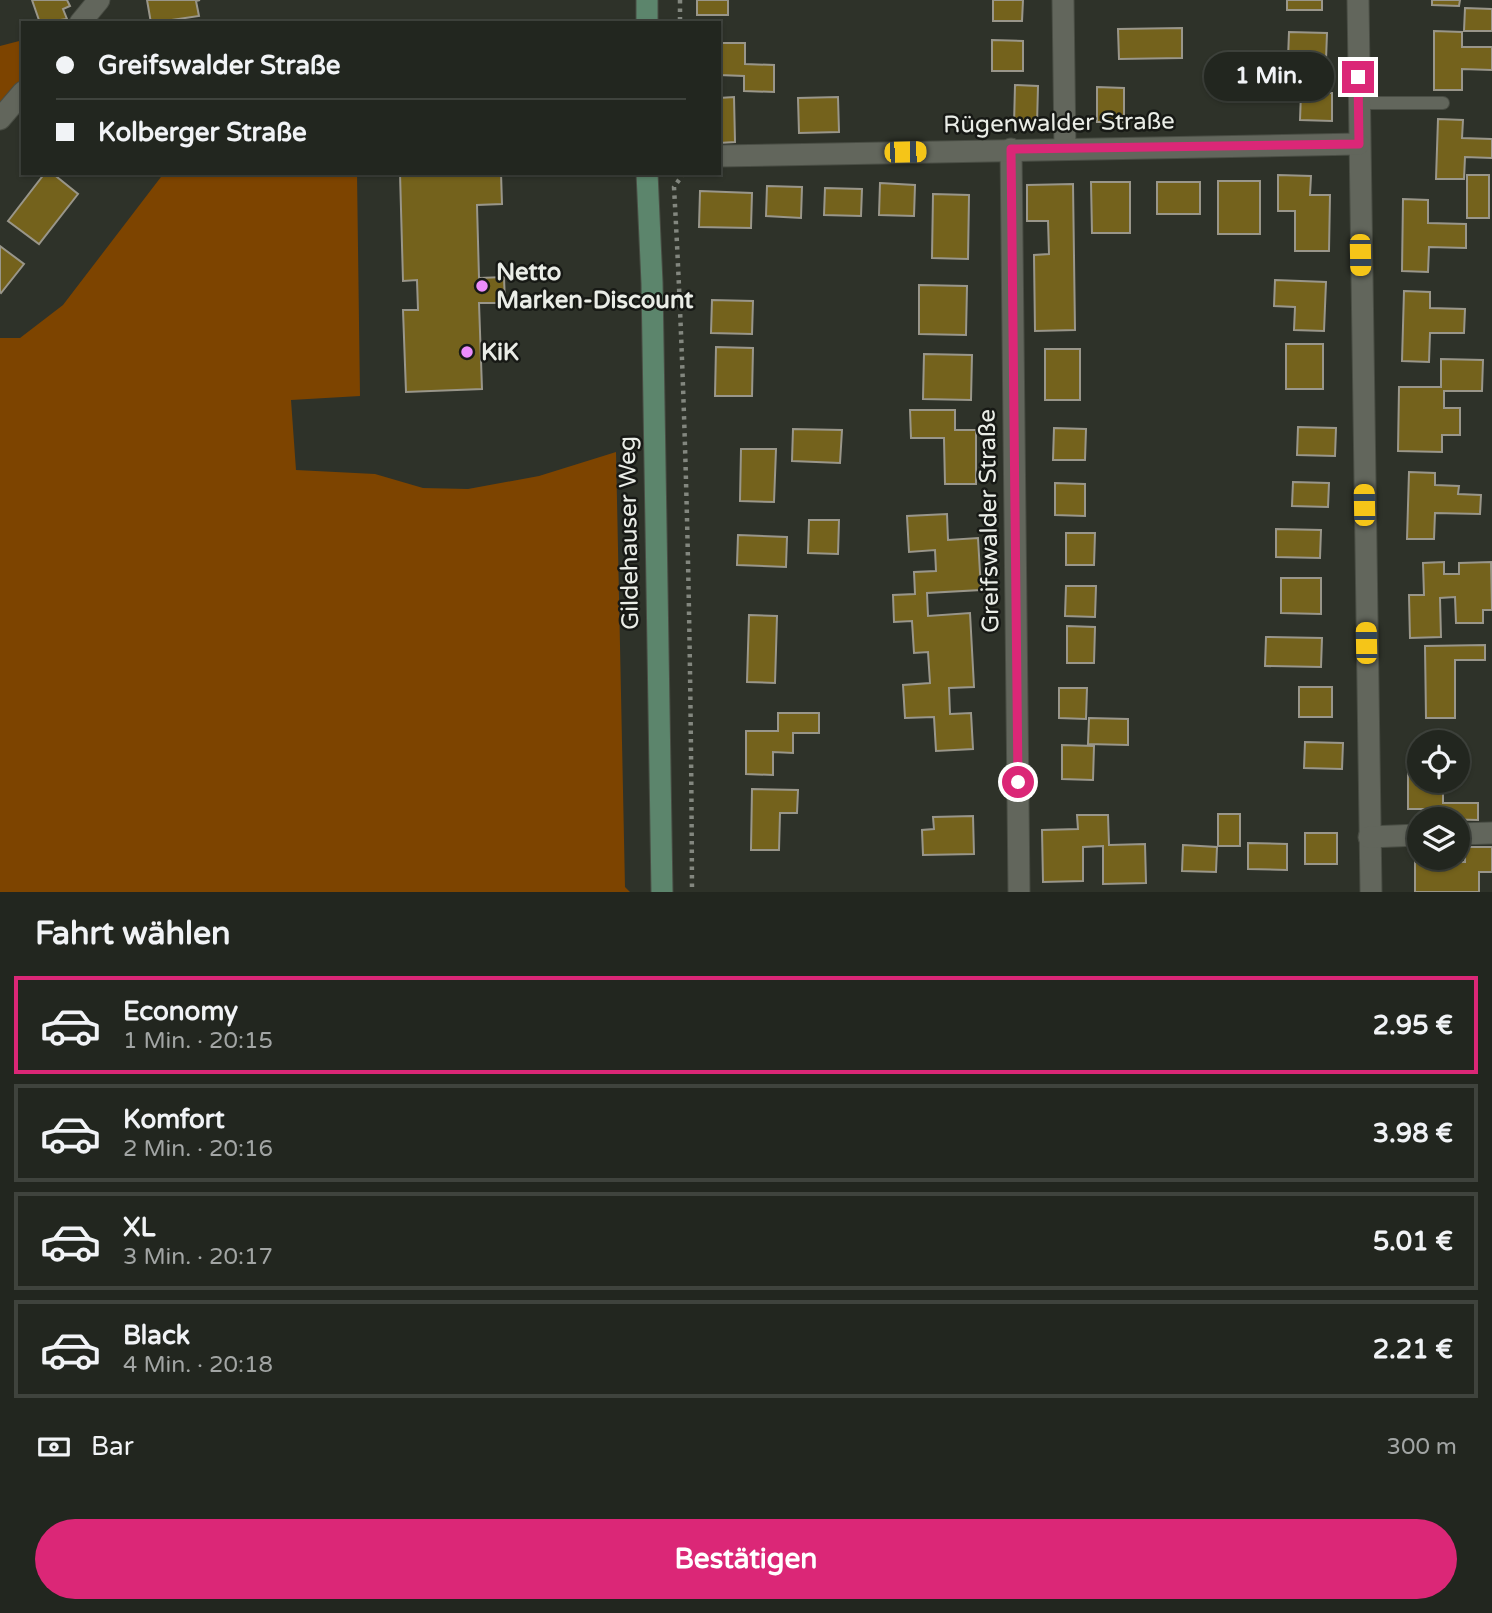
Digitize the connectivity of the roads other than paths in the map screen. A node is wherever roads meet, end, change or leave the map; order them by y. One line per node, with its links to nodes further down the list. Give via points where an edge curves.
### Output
1 (99, 0): 5 (street)
2 (647, 0): 6 (street)
3 (1063, 0): 13 (street)
4 (1358, 0): 8 (street)
5 (82, 21)
6 (647, 21)
7 (21, 94): 10 (street)
8 (1358, 103): 9 (lane); 11 (street)
9 (1443, 103)
10 (0, 120)
11 (1359, 144): 13 (street, Rügenwalder Straße); 19 (street)
12 (1011, 149): 13 (street, Rügenwalder Straße); 14 (street, Rügenwalder Straße); 21 (street, Greifswalder Straße)
13 (1065, 149)
14 (721, 156)
15 (647, 175): 20 (street, Gildehauser Weg)
16 (1492, 833): 17 (street)
17 (1470, 834)
18 (1407, 835): 19 (street)
19 (1369, 837): 22 (street)
20 (662, 892)
21 (1019, 892)
22 (1371, 892)

